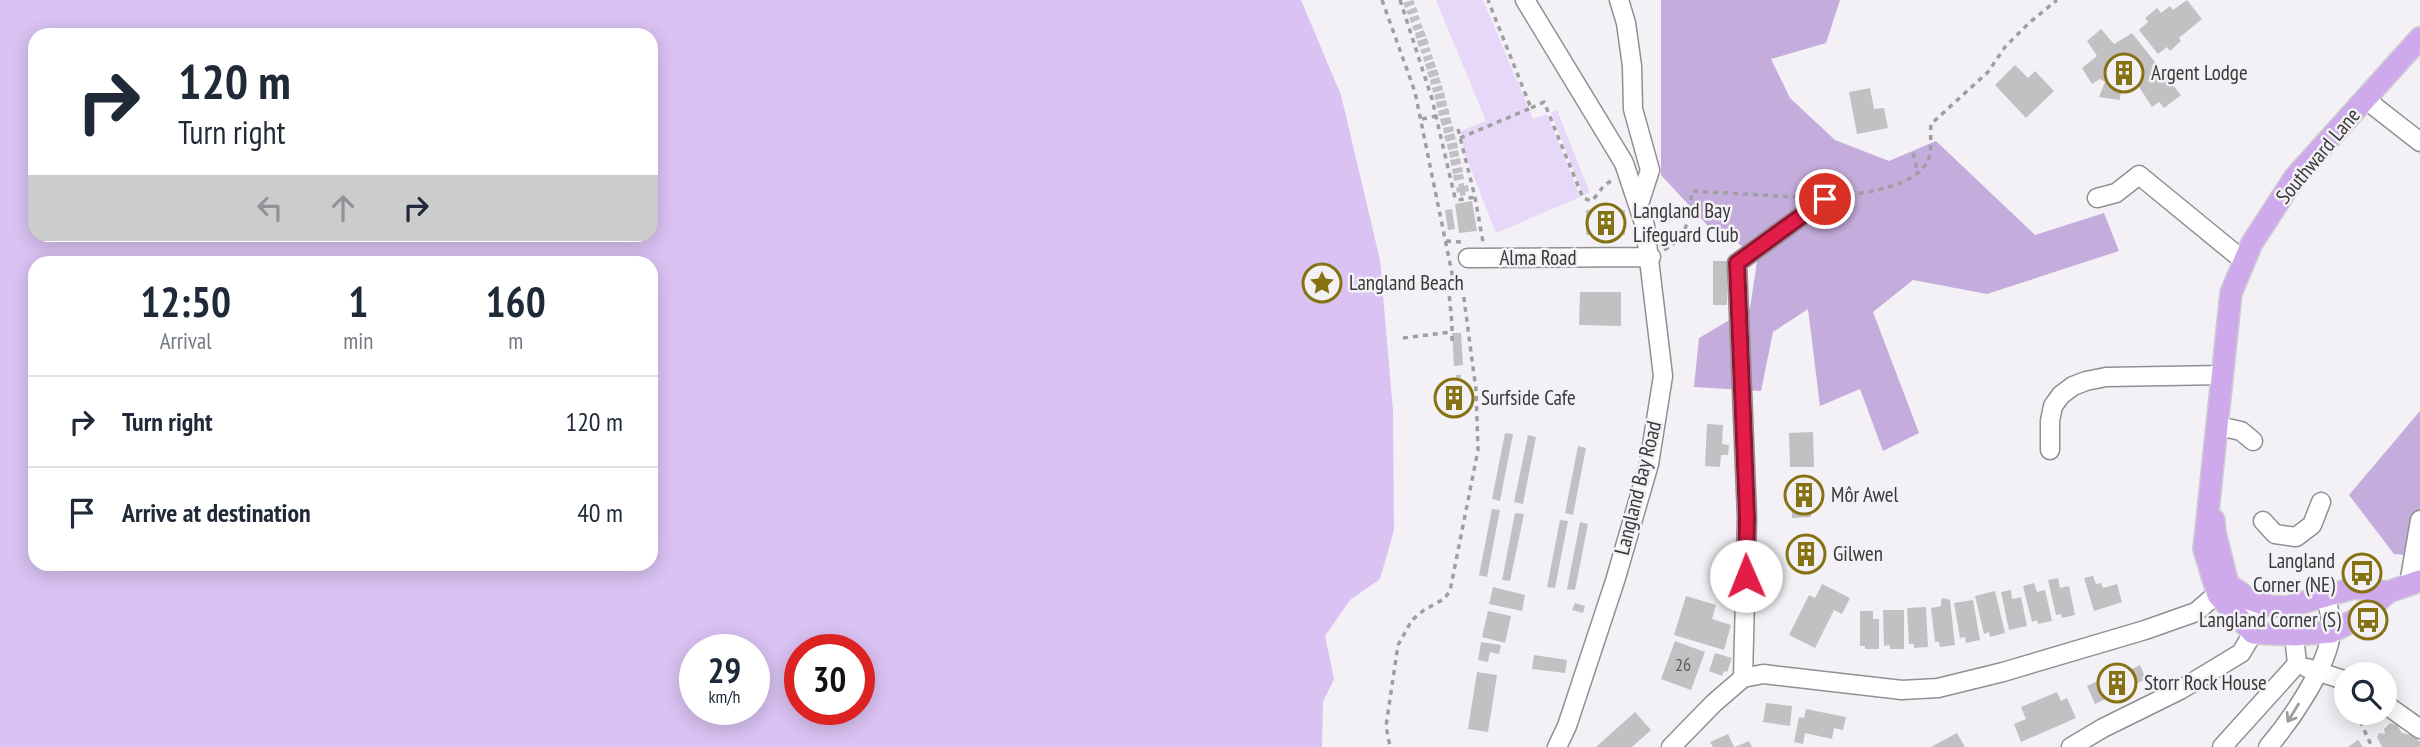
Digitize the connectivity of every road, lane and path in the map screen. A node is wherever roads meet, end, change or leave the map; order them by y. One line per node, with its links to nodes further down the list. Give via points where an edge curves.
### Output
1 (1382, 0): 11 (path)
2 (1400, 0): 10 (path)
3 (1488, 0): 9 (path)
4 (1525, 0): 22 (street, Langland Bay Road, via 1624,163)
5 (1619, 0): 22 (street, via 1626,23 1633,109 1650,170)
6 (2057, 0): 16 (path, via 1931,124 1929,158)
7 (2420, 38): 8 (main road, Southward Lane)
8 (2365, 99): 14 (street); 26 (main road, Southward Lane, via 2295,177)
9 (1531, 108): 13 (path); 17 (path, via 1545,102 1583,198 1591,201)
10 (1436, 116): 11 (path); 18 (path, via 1455,198)
11 (1422, 119): 27 (path)
12 (1458, 129): 13 (path)
13 (1460, 138): 18 (path)
14 (2420, 142)
15 (1913, 153): 16 (path)
16 (1918, 173): 20 (path, via 1876,192)
17 (1612, 180)
18 (1475, 197): 25 (path)
19 (1800, 197): 23 (path, via 1692,191 1685,233)
20 (1830, 198): 50 (street, via 1737,263 1747,517)
21 (2097, 198): 26 (street, via 2116,193 2139,175)
22 (1639, 204): 24 (street, Langland Bay Road)
23 (1675, 244)
24 (1651, 257): 25 (street, Alma Road); 55 (street, Langland Bay Road, via 1663,376 1649,464 1615,581)
25 (1477, 258)
26 (2245, 261): 31 (main road, Southward Lane, via 2231,293)
27 (1453, 278): 28 (path, via 1449,293); 54 (path, via 1463,291 1469,323 1478,450 1451,591 1412,620 1398,645 1385,726)
28 (1453, 331): 29 (path); 30 (path)
29 (1403, 338)
30 (1452, 341)
31 (2224, 375): 32 (main road, Southward Lane); 34 (street, via 2106,377 2073,386 2053,406)
32 (2218, 426): 33 (street, via 2241,431); 39 (main road, Southward Lane, via 2211,494)
33 (2253, 441)
34 (2050, 450)
35 (2321, 502): 37 (street, via 2312,525 2296,537 2275,534)
36 (2420, 520): 38 (street)
37 (2263, 521)
38 (2415, 583): 40 (main road)
39 (2223, 589): 42 (main road); 45 (main road); 50 (street, via 2196,612 2145,630 1938,688 1902,690 1763,674)
40 (2388, 592): 41 (main road, via 2354,588); 44 (main road, via 2361,617)
41 (2326, 595): 43 (main road); 44 (street)
42 (2249, 599): 43 (main road); 45 (street)
43 (2287, 607): 46 (street)
44 (2331, 632): 46 (main road); 48 (street)
45 (2253, 633): 46 (main road); 57 (street, via 2241,653)
46 (2294, 635): 47 (street)
47 (2298, 664): 48 (street); 58 (street)
48 (2318, 673): 49 (street); 59 (street, one-way to 59)
49 (2334, 677)
50 (1743, 678): 56 (street)
51 (2397, 713): 53 (street)
52 (2362, 725): 60 (path)
53 (2420, 729)
54 (1390, 747)
55 (1557, 747)
56 (1671, 747)
57 (2071, 747)
58 (2222, 747)
59 (2268, 747)
60 (2372, 747)

